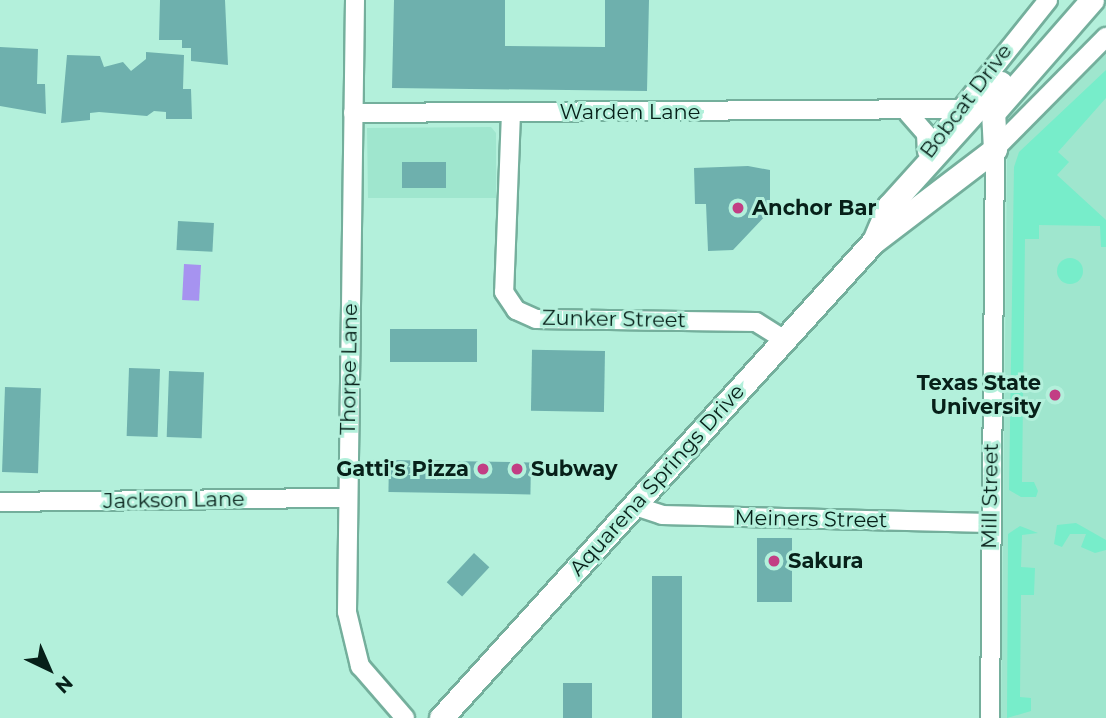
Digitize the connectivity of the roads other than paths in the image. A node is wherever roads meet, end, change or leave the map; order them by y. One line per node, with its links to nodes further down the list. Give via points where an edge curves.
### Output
1 (355, 0): 6 (street, Thorpe Lane)
2 (1048, 0): 5 (street, Bobcat Drive)
3 (1090, 0): 9 (main road, Aquarena Springs Drive, via 993,113); 11 (main road, Aquarena Springs Drive, via 1044,34)
4 (1106, 37): 9 (street)
5 (957, 109): 8 (street, Warden Lane, via 921,107); 10 (street, Bobcat Drive)
6 (353, 113): 7 (street, Warden Lane); 14 (street, Thorpe Lane)
7 (511, 113): 8 (street, Warden Lane); 13 (street, Zunker Street, via 504,292 516,310 536,319 756,321)
8 (908, 113): 10 (street, via 926,134)
9 (995, 149): 12 (main road, Aquarena Springs Drive); 17 (street, Mill Street)
10 (927, 151): 11 (street, Bobcat Drive)
11 (889, 206): 12 (main road, Aquarena Springs Drive)
12 (873, 242): 13 (main road, Aquarena Springs Drive)
13 (785, 340): 16 (main road, Aquarena Springs Drive)
14 (347, 498): 15 (street, Jackson Lane); 18 (street, Thorpe Lane, via 351,641 378,693)
15 (0, 502)
16 (635, 506): 17 (street, Meiners Street, via 662,515); 19 (main road, Aquarena Springs Drive)
17 (989, 523): 20 (street, Mill Street)
18 (405, 718)
19 (441, 718)
20 (990, 718)

